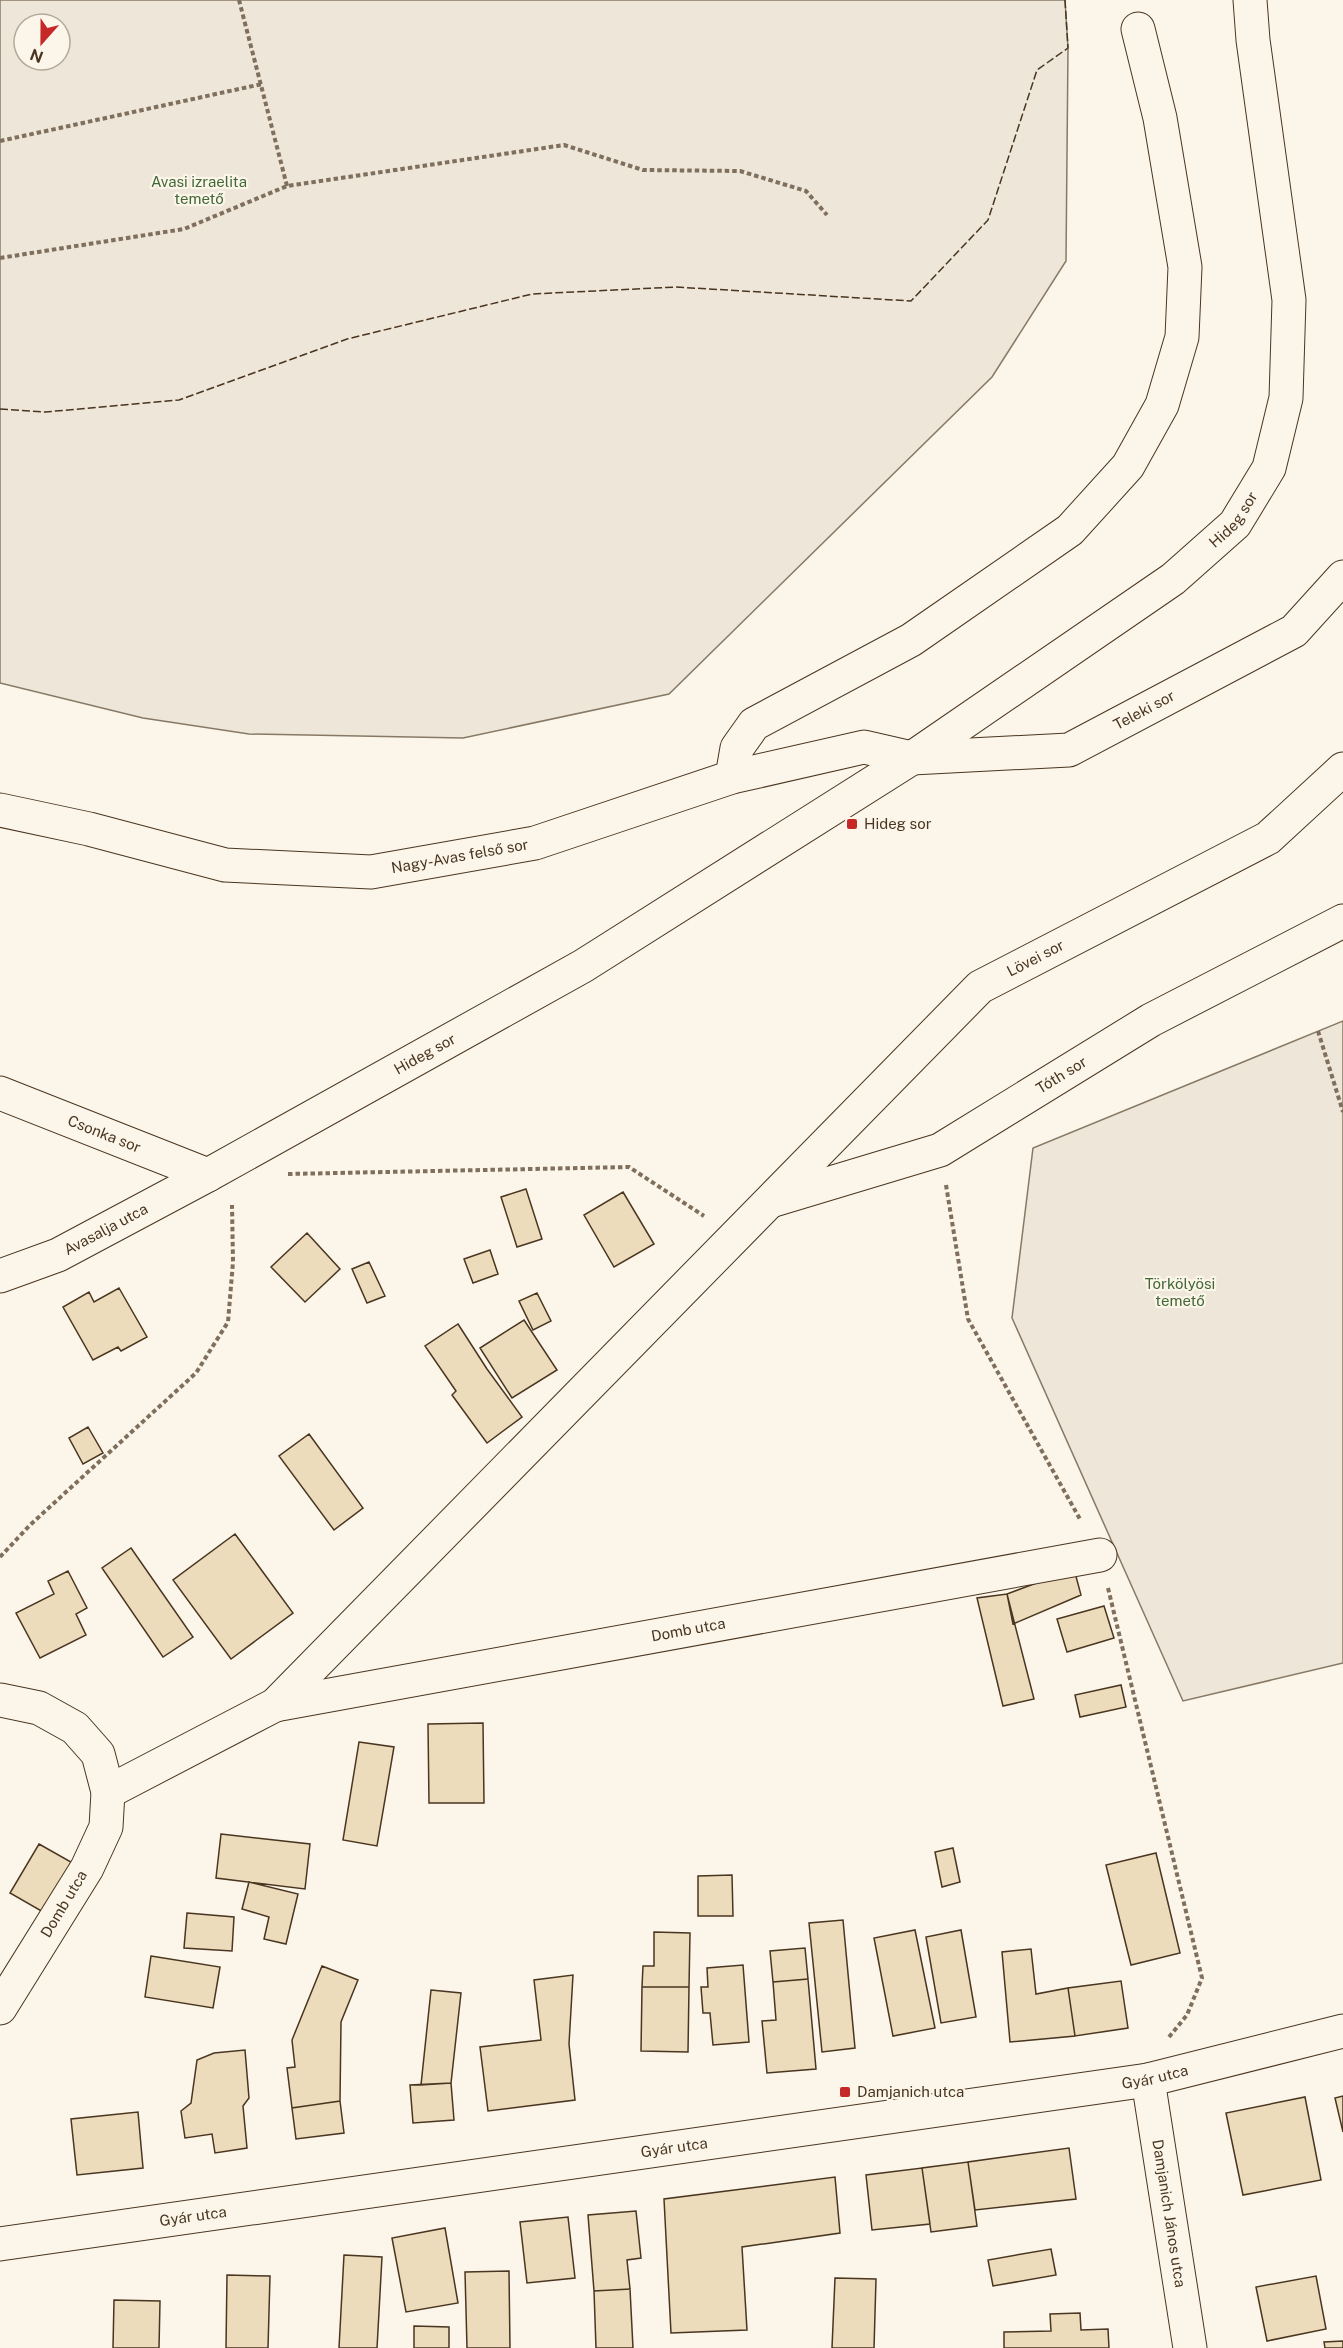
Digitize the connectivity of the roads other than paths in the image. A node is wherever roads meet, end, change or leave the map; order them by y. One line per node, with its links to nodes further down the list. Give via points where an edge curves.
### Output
1 (1250, 0): 4 (street, Hideg sor, via 1289,300 1286,398 1269,468 1235,524 1173,579)
2 (1138, 29): 6 (street, via 1160,118 1185,267 1182,337 1156,415 1128,466 1070,530 911,640 754,724 737,748)
3 (1343, 577): 4 (street, Teleki sor, via 1294,631 1069,750)
4 (912, 758): 6 (street, Nagy-Avas felső sor, via 864,747); 10 (street, Hideg sor, via 583,966)
5 (1343, 769): 11 (street, Lövei sor, via 1268,838 980,987)
6 (732, 777): 7 (street, Nagy-Avas felső sor, via 534,843 371,872 225,865)
7 (0, 810)
8 (1343, 921): 11 (street, Tóth sor, via 1151,1020 940,1150)
9 (0, 1093): 10 (street, Csonka sor)
10 (208, 1175): 12 (street, Avasalja utca, via 58,1255)
11 (769, 1201): 15 (street, Domb utca)
12 (0, 1276)
13 (1100, 1555): 15 (street, Domb utca)
14 (0, 1700): 16 (street, Domb utca, via 39,1708 75,1728 98,1754)
15 (275, 1705): 16 (street, Domb utca)
16 (108, 1792): 17 (street, Domb utca, via 105,1827 87,1868)
17 (0, 2008)
18 (1343, 2031): 19 (street, Gyár utca)
19 (1148, 2080): 20 (street, Gyár utca); 21 (street, Damjanich János utca)
20 (0, 2244)
21 (1190, 2348)

